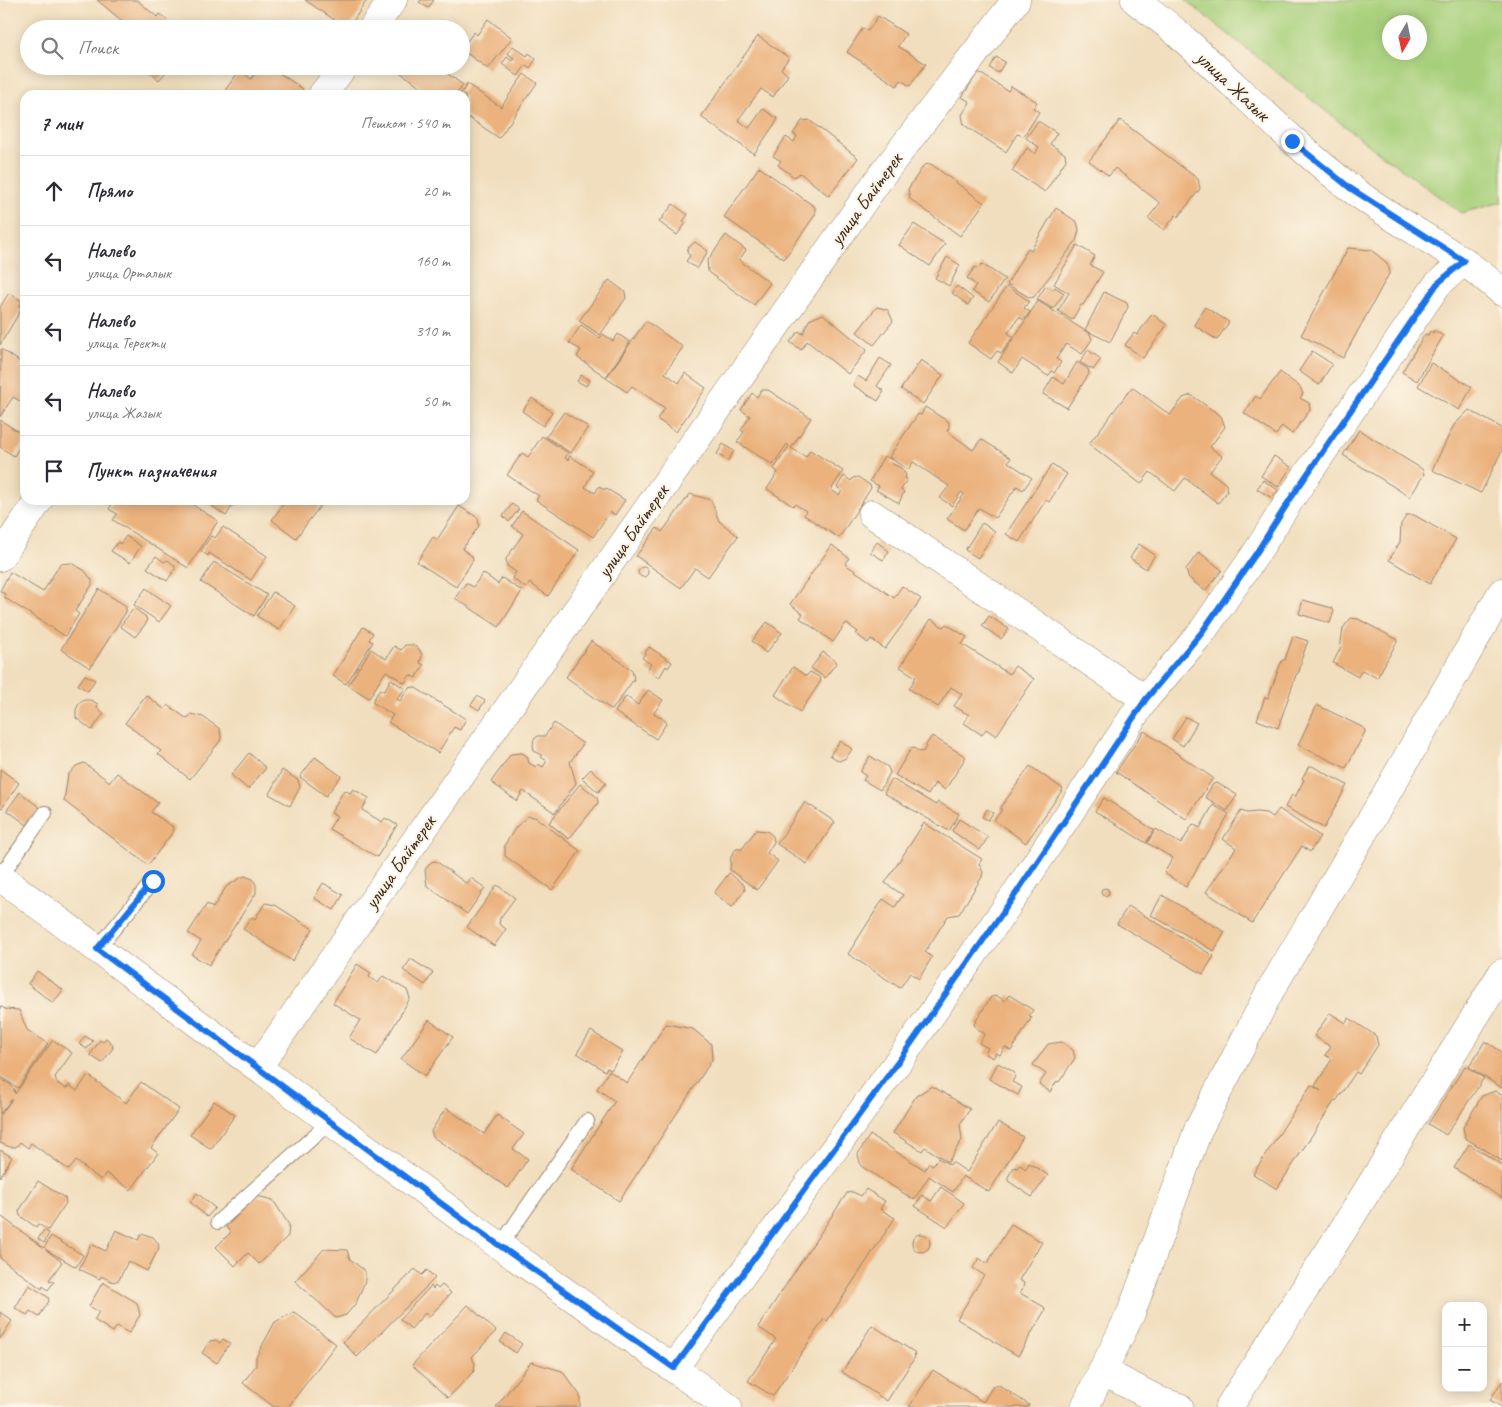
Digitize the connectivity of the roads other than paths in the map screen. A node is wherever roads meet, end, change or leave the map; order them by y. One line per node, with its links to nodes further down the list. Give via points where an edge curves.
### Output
1 (393, 0): 4 (street)
2 (1016, 0): 19 (street, улица Байтерек, via 881,176)
3 (1135, 0): 7 (street, улица Жазык, via 1232,83 1292,141 1350,188)
4 (379, 20)
5 (337, 75): 6 (street)
6 (326, 90)
7 (1464, 261): 8 (street, улица Жазык); 13 (street, via 1437,284 1202,632)
8 (1502, 292)
9 (36, 505): 11 (street)
10 (872, 514): 13 (street)
11 (0, 558)
12 (1502, 592): 25 (street, via 1270,991 1198,1130 1130,1313)
13 (1146, 699): 24 (street, via 909,1047)
14 (45, 813): 15 (lane)
15 (0, 877): 17 (street)
16 (153, 881): 17 (lane)
17 (97, 949): 19 (street)
18 (1502, 973): 30 (street)
19 (258, 1068): 20 (street)
20 (331, 1121): 22 (lane); 23 (street)
21 (587, 1121): 23 (lane)
22 (218, 1222)
23 (500, 1246): 24 (street)
24 (674, 1368): 26 (street)
25 (1102, 1371): 28 (street); 29 (street, via 1160,1401)
26 (696, 1398): 27 (street)
27 (728, 1407)
28 (1084, 1407)
29 (1179, 1407)
30 (1229, 1407)

